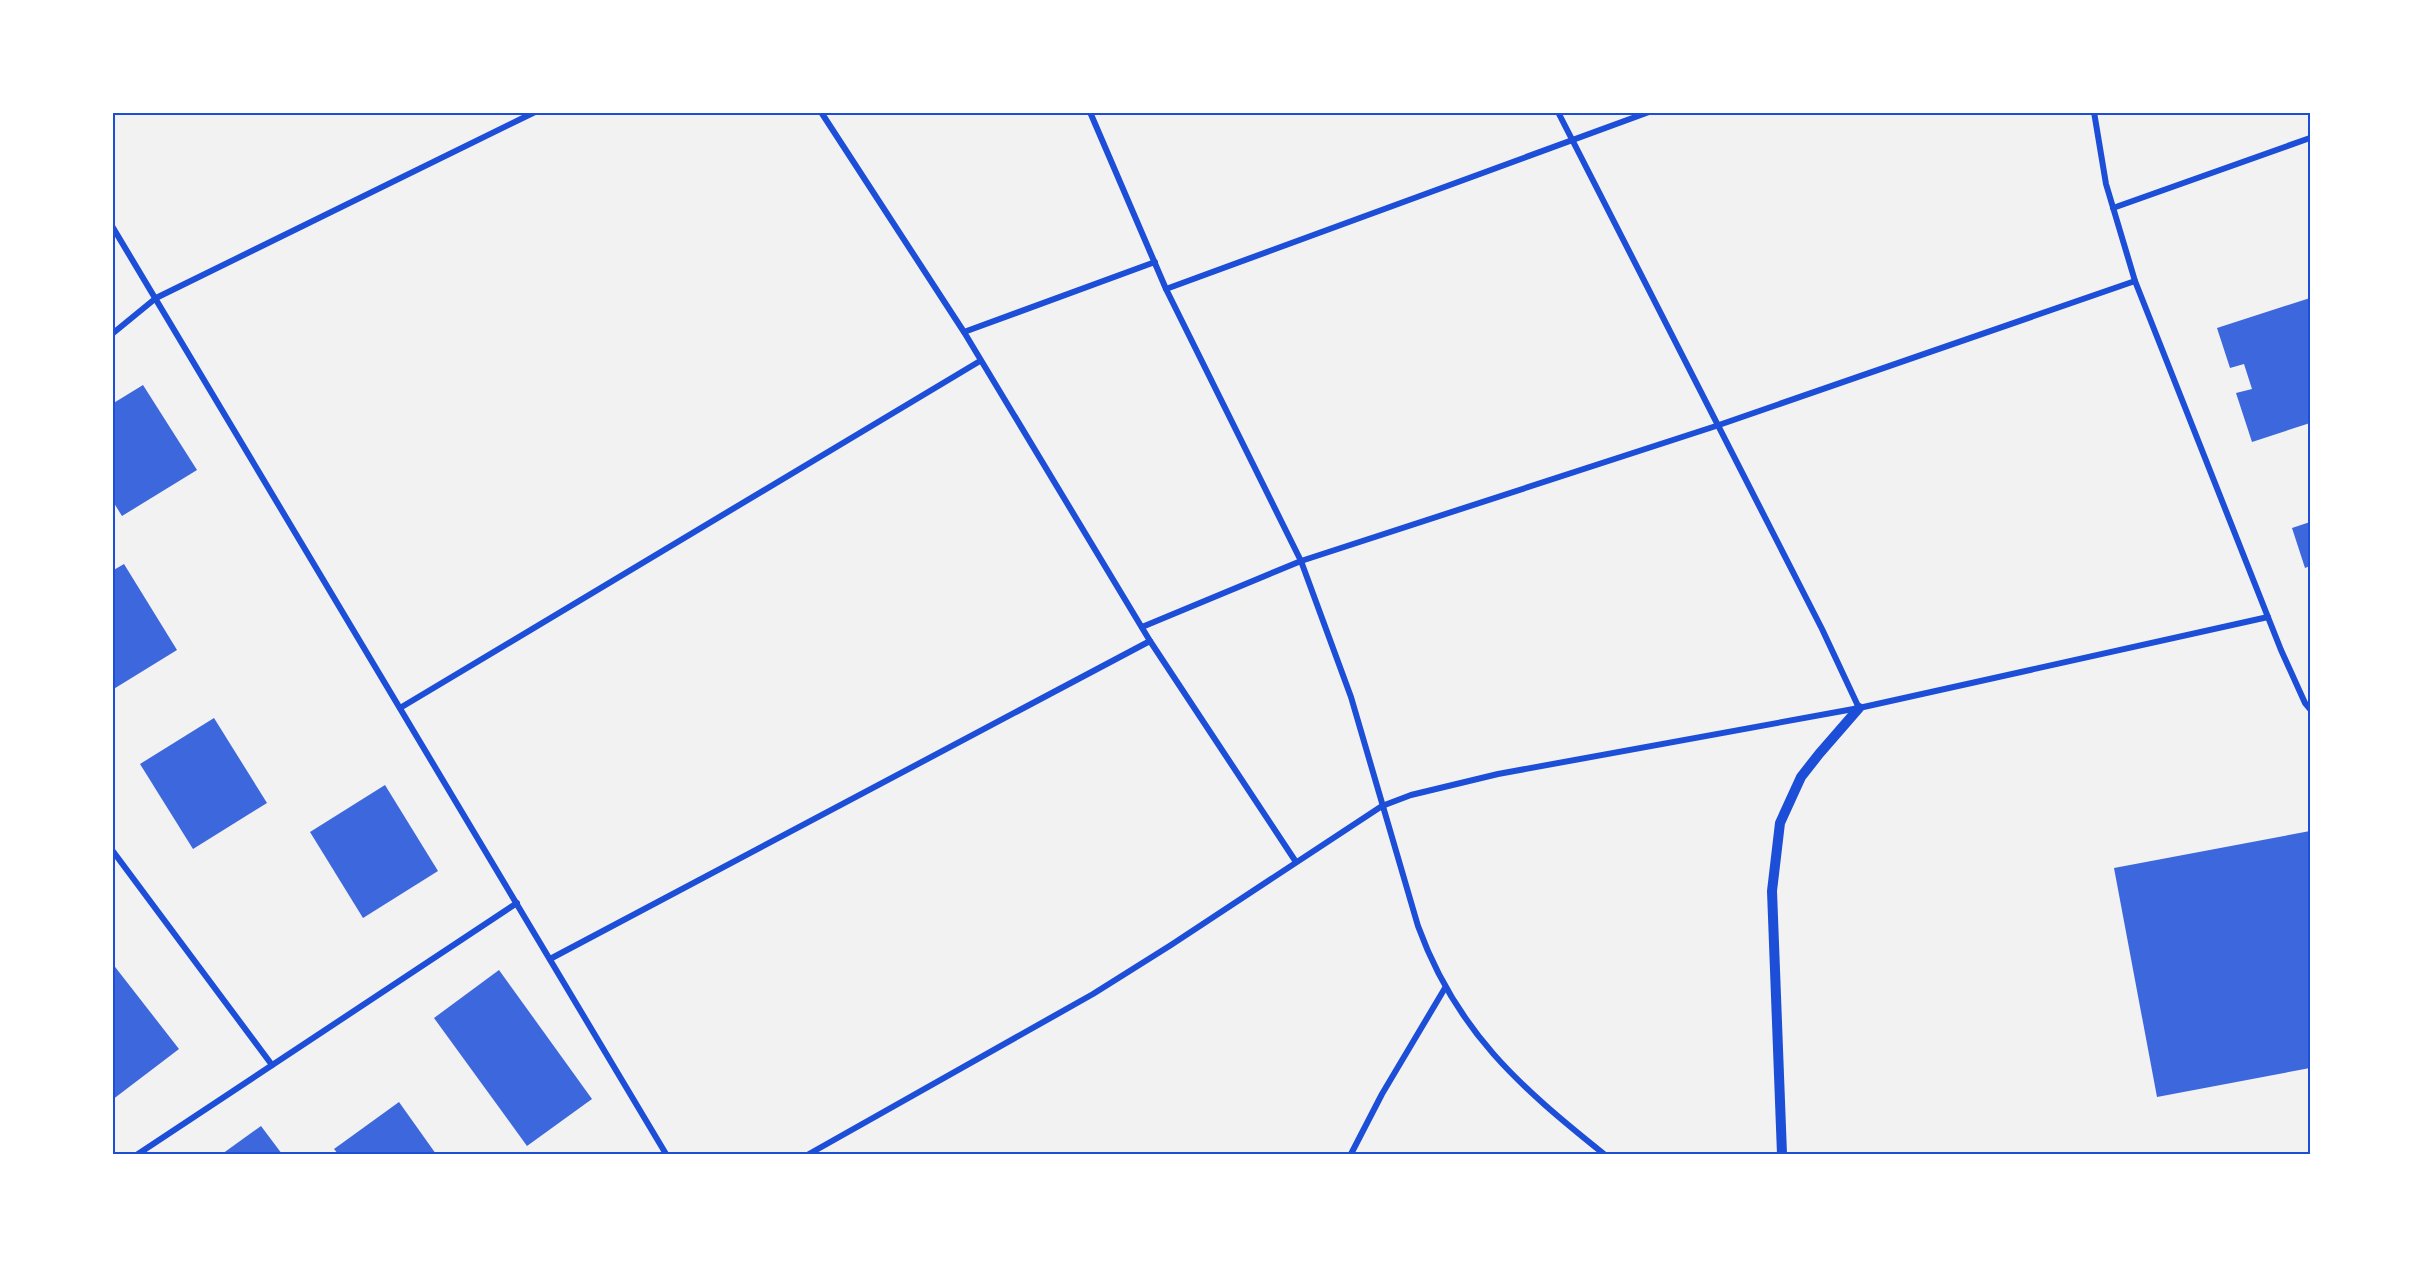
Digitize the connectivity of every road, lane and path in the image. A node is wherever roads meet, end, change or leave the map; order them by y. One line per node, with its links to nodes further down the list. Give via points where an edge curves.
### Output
1 (535, 112): 14 (street)
2 (821, 112): 15 (street)
3 (1090, 112): 11 (street)
4 (1558, 112): 8 (street)
5 (1649, 112): 8 (street)
6 (2094, 112): 9 (street)
7 (2310, 138): 9 (street)
8 (1572, 141): 13 (street); 18 (street)
9 (2112, 207): 12 (street)
10 (112, 226): 14 (street)
11 (1155, 262): 13 (street); 15 (street)
12 (2135, 280): 18 (street); 20 (street)
13 (1166, 289): 19 (street)
14 (156, 297): 16 (street); 23 (street)
15 (964, 332): 17 (street)
16 (112, 334)
17 (980, 361): 21 (street); 23 (street)
18 (1716, 426): 19 (street); 24 (street)
19 (1301, 561): 21 (street); 26 (street, via 1351,697)
20 (2268, 616): 24 (street); 25 (street, via 2296,686)
21 (1142, 627): 22 (street)
22 (1150, 641): 28 (street); 30 (street)
23 (400, 708): 29 (street)
24 (1859, 708): 26 (street, via 1498,774); 38 (street, via 1801,777 1778,832 1772,891)
25 (2310, 709)
26 (1382, 806): 28 (street); 31 (street, via 1418,926)
27 (112, 850): 32 (street)
28 (1296, 862): 35 (street, via 1092,994)
29 (517, 903): 30 (street); 32 (street)
30 (550, 958): 34 (street)
31 (1445, 988): 36 (street); 37 (street, via 1504,1067)
32 (272, 1065): 33 (street)
33 (138, 1155)
34 (666, 1155)
35 (809, 1155)
36 (1351, 1155)
37 (1604, 1155)
38 (1782, 1155)

